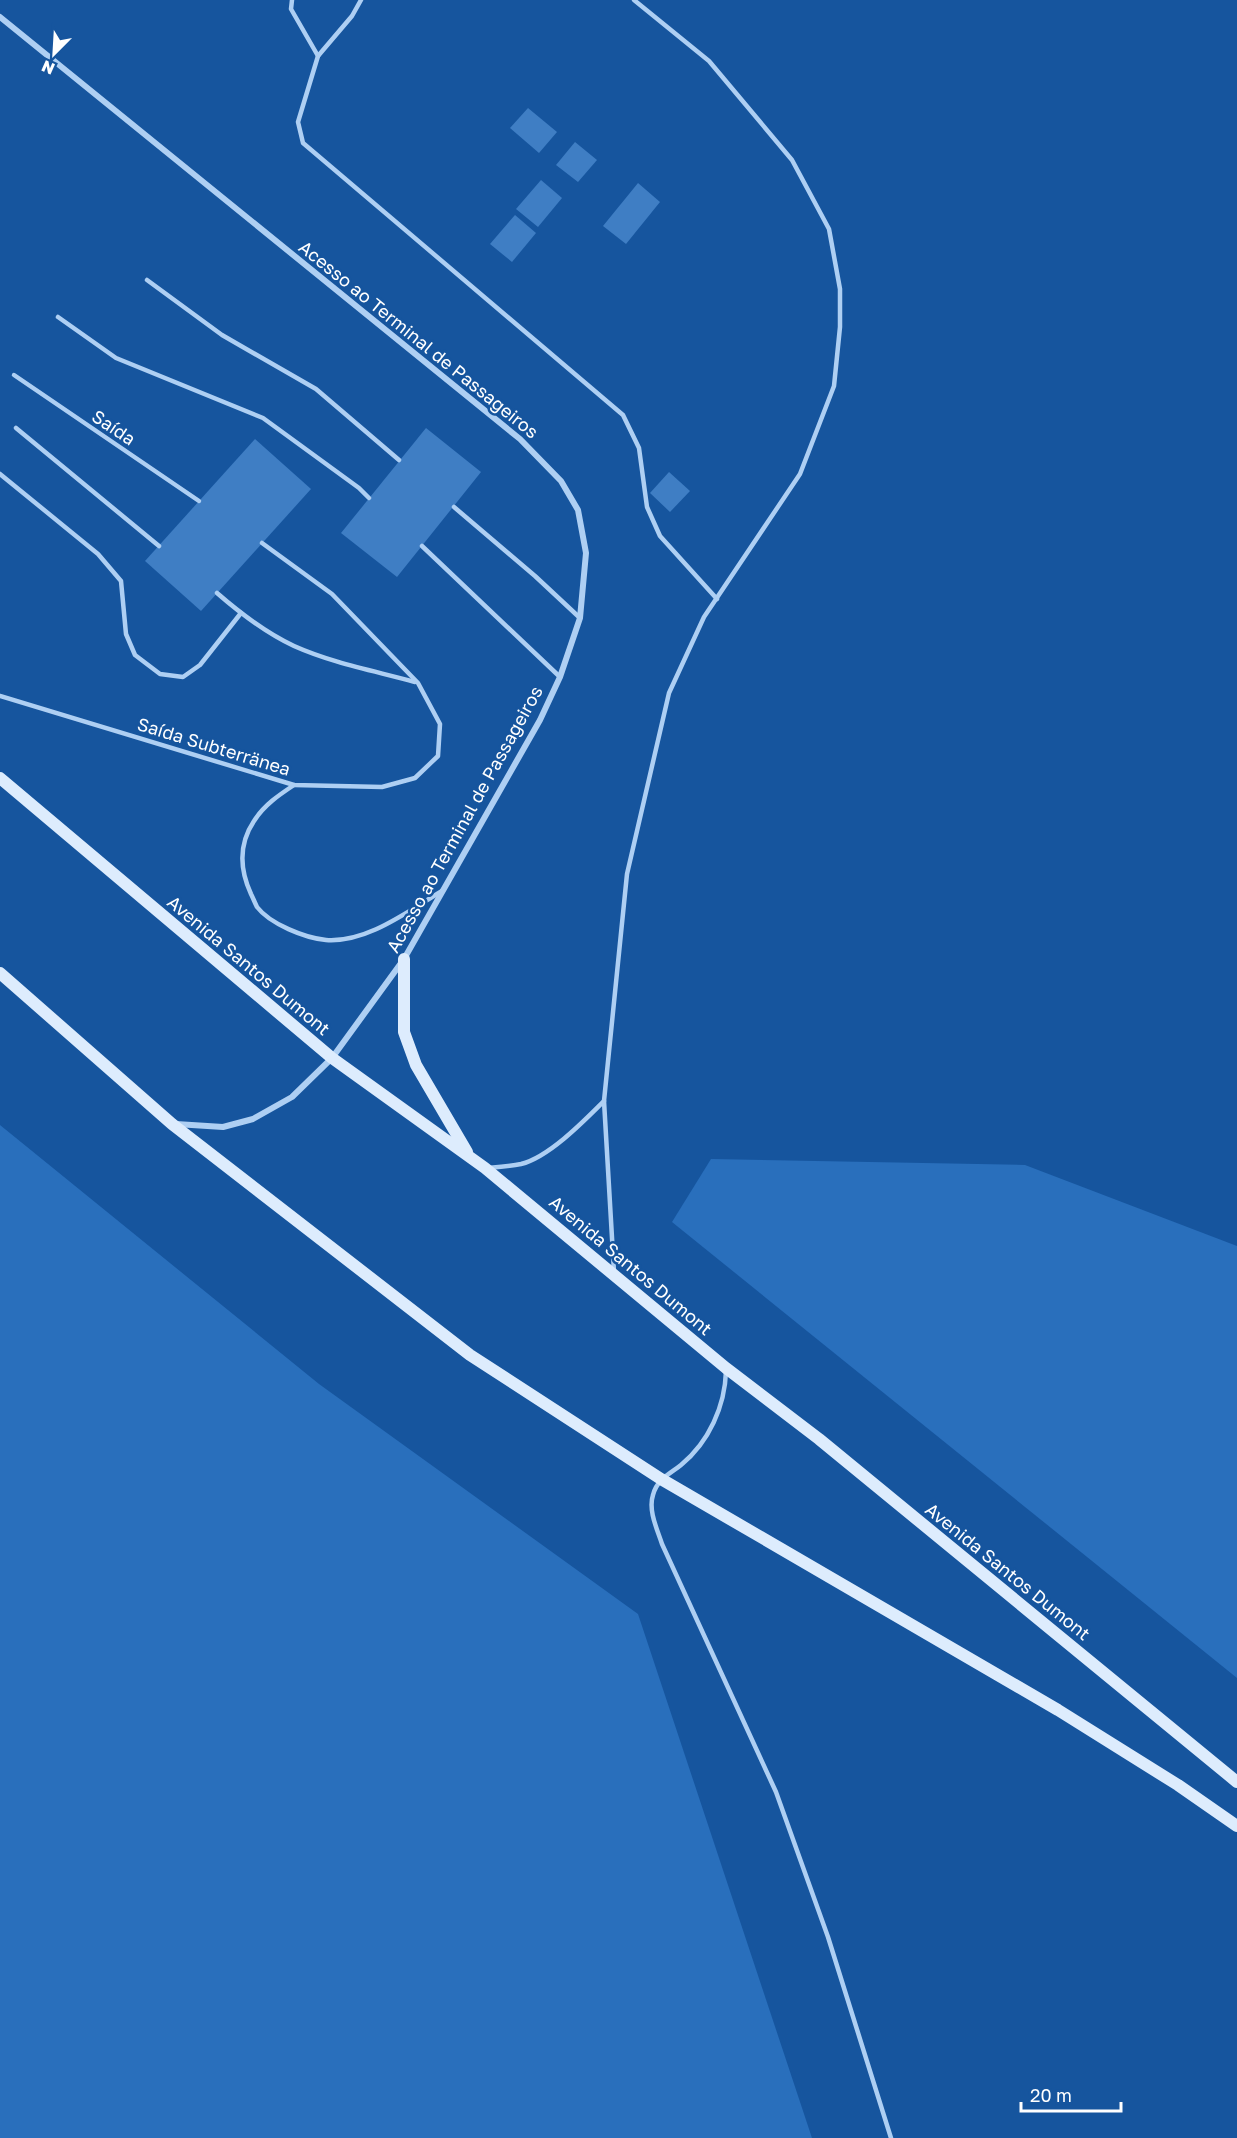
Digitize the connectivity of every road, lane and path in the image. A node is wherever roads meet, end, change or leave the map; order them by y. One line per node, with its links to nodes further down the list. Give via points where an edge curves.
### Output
1 (292, 0): 5 (lane, via 291,9)
2 (361, 0): 5 (lane)
3 (633, 0): 19 (lane, via 709,61 792,160 829,229 840,290 834,386 800,474)
4 (0, 17): 21 (street, Acesso ao Terminal de Passageiros, via 520,438 561,481 578,510 586,553)
5 (318, 56): 19 (lane, via 298,122 303,143 623,415 639,448 647,507 660,536)
6 (147, 280): 10 (lane, via 222,335 316,389)
7 (58, 317): 12 (lane, via 116,358 262,418)
8 (14, 375): 13 (lane, Saída)
9 (16, 428): 16 (lane)
10 (399, 460)
11 (0, 474): 20 (lane, via 98,554 121,581 126,634 135,655 160,674 183,677 200,665)
12 (369, 498)
13 (199, 501)
14 (454, 507): 21 (lane)
15 (262, 543): 23 (lane, via 332,594)
16 (159, 546)
17 (423, 546): 22 (lane)
18 (217, 593): 20 (lane)
19 (717, 599): 31 (lane, via 669,693 627,874)
20 (241, 613): 23 (lane, via 294,646)
21 (580, 618): 22 (street, Acesso ao Terminal de Passageiros)
22 (560, 677): 27 (street, Acesso ao Terminal de Passageiros, via 540,720)
23 (418, 683): 26 (lane, Saída Subterränea, via 440,724 438,756 415,778 382,787)
24 (0, 696): 26 (lane, Saída Subterränea)
25 (0, 778): 30 (main road, Avenida Santos Dumont)
26 (294, 785): 27 (lane, via 269,803 253,822 241,856 244,877 257,906 271,919 293,932 325,940 349,938 372,931)
27 (442, 891): 28 (street, Acesso ao Terminal de Passageiros)
28 (405, 959): 30 (street, Acesso ao Terminal de Passageiros); 33 (main road, via 404,1032 416,1065)
29 (0, 973): 32 (main road)
30 (332, 1058): 32 (street, Acesso ao Terminal de Passageiros, via 292,1097 253,1119 223,1127); 33 (main road, Avenida Santos Dumont)
31 (604, 1101): 34 (lane, via 548,1150 523,1164); 35 (lane)
32 (172, 1124): 37 (main road, via 470,1355)
33 (471, 1158): 34 (main road, Avenida Santos Dumont)
34 (485, 1168): 35 (main road, Avenida Santos Dumont)
35 (615, 1274): 36 (main road, Avenida Santos Dumont)
36 (726, 1368): 37 (lane, via 726,1390 709,1431 683,1463); 38 (main road, Avenida Santos Dumont, via 819,1439)
37 (661, 1479): 39 (main road, via 1058,1710); 40 (lane, via 651,1507 662,1544 776,1792 828,1937)
38 (1237, 1782)
39 (1237, 1826)
40 (891, 2138)

